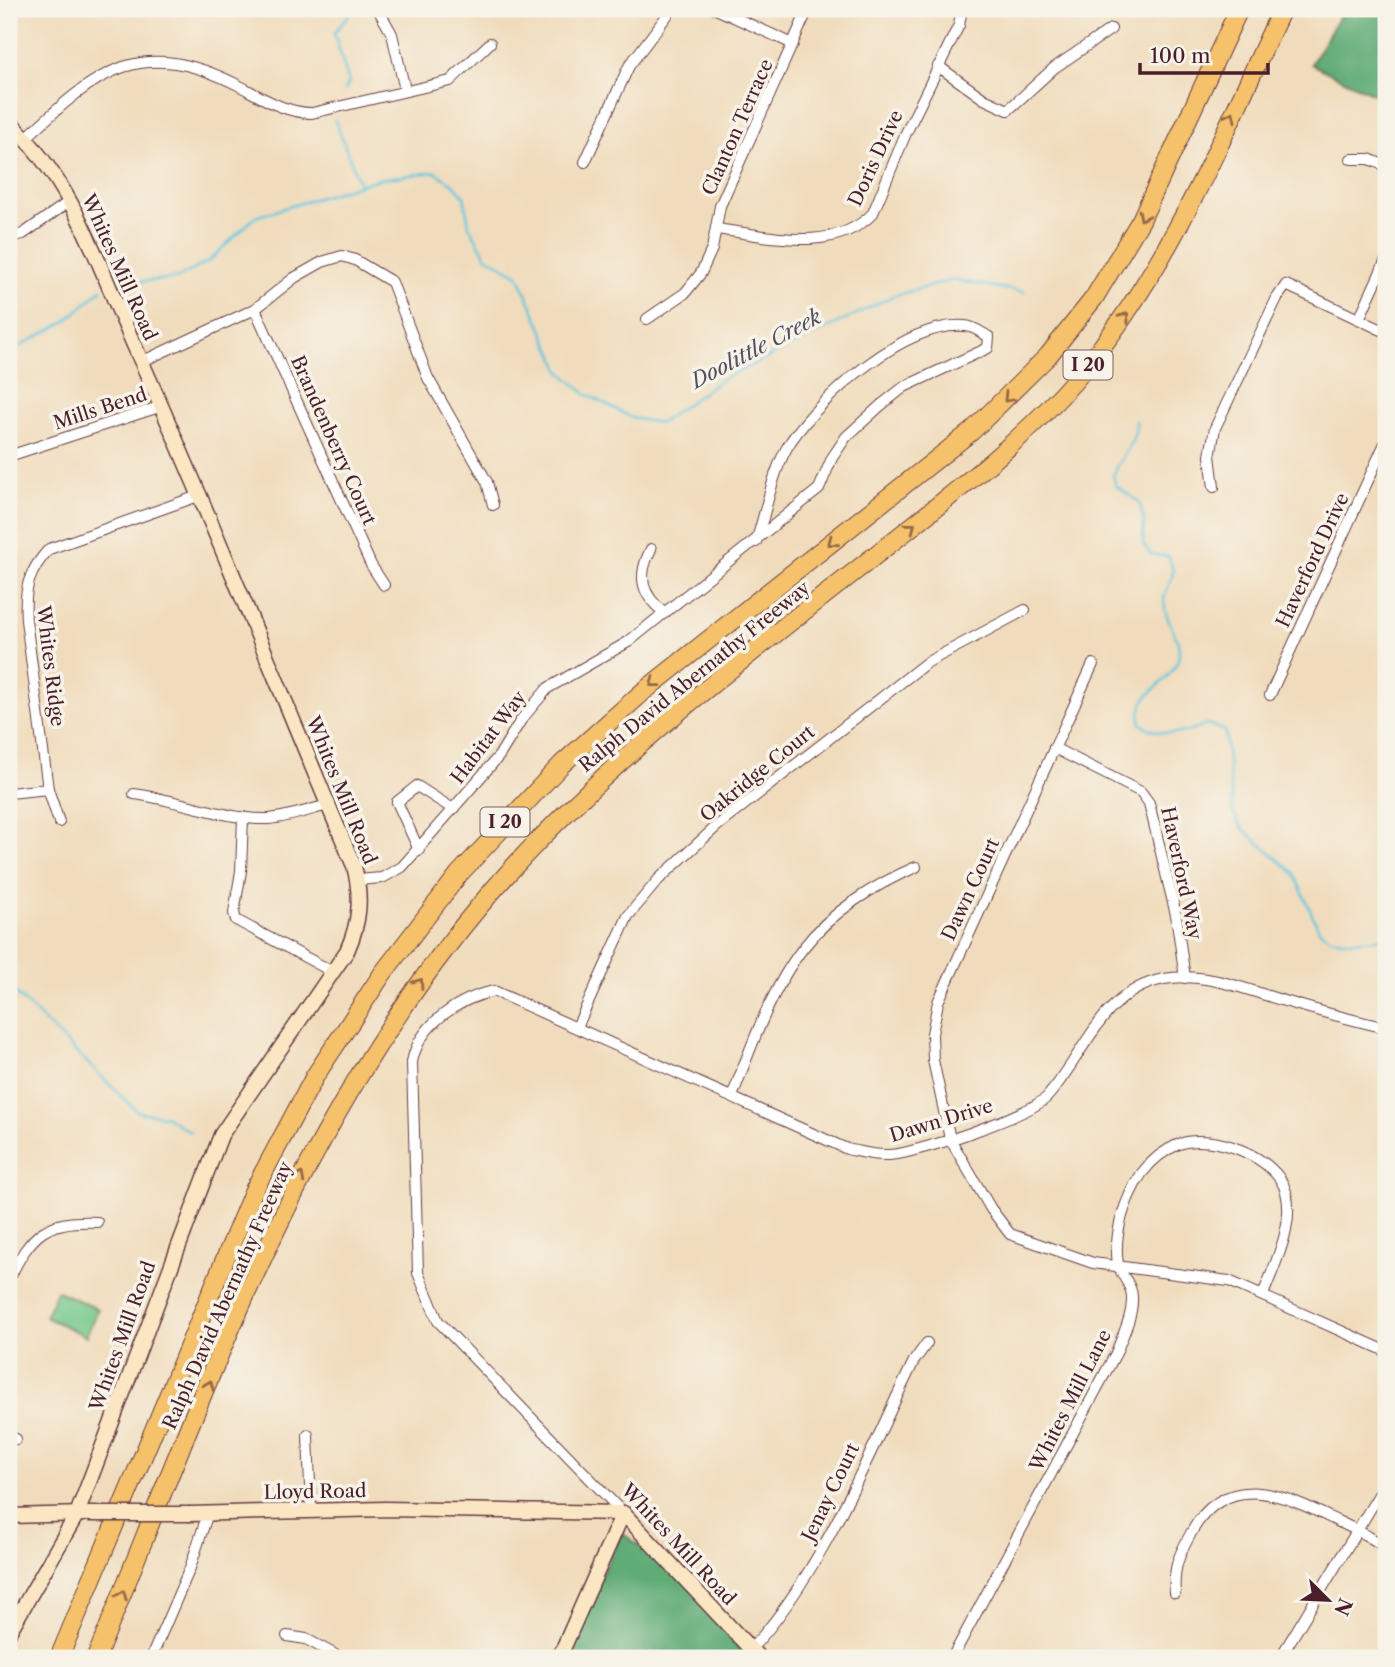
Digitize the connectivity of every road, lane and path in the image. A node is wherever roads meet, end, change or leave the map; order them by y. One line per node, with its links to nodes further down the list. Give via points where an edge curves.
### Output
1 (378, 9): 12 (street, via 396,47)
2 (672, 9): 16 (street, via 629,66)
3 (716, 9): 10 (street)
4 (807, 9): 10 (street, Clanton Terrace)
5 (962, 9): 11 (street, Doris Drive)
6 (1240, 9): 77 (highway, Ralph David Abernathy Freeway / I 20, one-way to 77, via 1141,220 1094,298 1048,356 972,431 644,691 562,764 459,874 383,973 315,1076 253,1192)
7 (1282, 9): 78 (highway, Ralph David Abernathy Freeway / I 20, one-way to 7, via 279,1219 349,1087 405,1003 507,873 591,787 702,692 979,473 1071,385 1119,325 1162,258)
8 (1111, 29): 11 (street, via 1054,68 1008,110)
9 (490, 43): 12 (street, via 450,81)
10 (793, 44): 19 (street, Clanton Terrace, via 724,196)
11 (938, 66): 19 (street, Doris Drive, via 873,213 864,222 832,237 806,239)
12 (405, 90): 14 (street, via 348,106 299,113 204,69 180,62 141,61 111,69)
13 (9, 121): 14 (street, Whites Mill Road)
14 (26, 138): 18 (street, Whites Mill Road)
15 (1351, 159): 17 (street, via 1370,159)
16 (585, 162)
17 (1386, 166)
18 (71, 201): 20 (street, via 23,234); 26 (street, Whites Mill Road)
19 (716, 229): 23 (street, Clanton Terrace, via 701,273 685,293)
20 (9, 237)
21 (1386, 260): 24 (street)
22 (255, 309): 26 (street); 32 (street, via 294,278 342,256 374,268 392,282 428,378 487,482); 35 (street, Brandenberry Court)
23 (647, 319)
24 (1359, 319): 25 (street); 30 (street, via 1286,285 1214,428 1210,456)
25 (1386, 332)
26 (141, 362): 27 (street, Whites Mill Road)
27 (162, 406): 29 (street, Mills Bend); 31 (street, Whites Mill Road)
28 (1386, 441): 39 (street, Haverford Drive)
29 (9, 456)
30 (1214, 487)
31 (201, 495): 41 (street, Whites Ridge, via 48,549 33,566 24,594); 44 (street, Whites Mill Road)
32 (493, 505)
33 (756, 542): 33 (street, Habitat Way, via 773,480 790,443 843,384 907,341 940,328 967,326 989,337 988,348 904,387 880,406 846,437 819,489); 37 (street, Habitat Way)
34 (651, 549): 37 (street, via 643,563 642,582 645,595)
35 (384, 585)
36 (1025, 610): 54 (street, Oakridge Court, via 926,663 717,826 659,879 628,916)
37 (665, 613): 45 (street, Habitat Way, via 628,642 548,688)
38 (1093, 664): 40 (street, Dawn Court)
39 (1270, 695)
40 (1054, 748): 52 (street, Haverford Way, via 1141,792 1149,803 1176,915); 57 (street, Dawn Court, via 938,1002 933,1060)
41 (48, 789): 42 (street); 47 (street, Whites Ridge)
42 (9, 793)
43 (134, 794): 46 (street)
44 (328, 805): 46 (street, via 268,819); 50 (street, Whites Mill Road)
45 (453, 810): 48 (street, Habitat Way); 48 (street, via 417,786 397,802)
46 (243, 817): 51 (street, via 236,920)
47 (59, 822)
48 (419, 849): 50 (street, Habitat Way, via 392,873)
49 (916, 867): 56 (street, via 884,881 804,947 784,978)
50 (358, 880): 51 (street, Whites Mill Road, via 356,926)
51 (333, 972): 69 (street, Whites Mill Road, via 220,1135)
52 (1185, 978): 55 (street, Dawn Drive, via 1207,979); 57 (street, Dawn Drive, via 1163,979 1116,1003 1046,1098 1031,1110)
53 (475, 997): 54 (street, Dawn Drive, via 494,991); 68 (street, Whites Mill Road, via 444,1013 413,1056 418,1273 438,1321)
54 (577, 1027): 56 (street, Dawn Drive)
55 (1386, 1028)
56 (732, 1097): 57 (street, Dawn Drive, via 847,1149 873,1155 891,1155)
57 (950, 1139): 59 (street, Dawn Court, via 1010,1234)
58 (97, 1222): 60 (street, via 45,1227 22,1253)
59 (1118, 1267): 61 (street, via 1216,1278); 61 (street, Whites Mill Lane, via 1119,1227 1143,1172 1180,1144 1208,1142 1268,1163 1286,1192 1283,1237); 82 (street, Whites Mill Lane, via 1132,1296 1116,1353)
60 (9, 1279)
61 (1263, 1295): 63 (street)
62 (927, 1343): 76 (street, Jenay Court, via 817,1559)
63 (1386, 1351)
64 (308, 1436): 66 (street)
65 (1386, 1483): 71 (street)
66 (311, 1511): 67 (street, Lloyd Road); 68 (street, Lloyd Road)
67 (208, 1513): 69 (street, Lloyd Road, bridge); 79 (street)
68 (623, 1513): 76 (street, Whites Mill Road); 81 (street)
69 (82, 1514): 70 (street, Lloyd Road); 74 (street, Whites Mill Road)
70 (9, 1516)
71 (1358, 1531): 72 (street); 73 (street, via 1290,1498 1256,1491 1236,1494 1208,1508 1194,1528 1174,1571); 83 (street)
72 (1386, 1548)
73 (1175, 1593)
74 (9, 1632)
75 (287, 1636): 80 (street, via 306,1639)
76 (755, 1654)
77 (59, 1658)
78 (96, 1658)
79 (151, 1658)
80 (341, 1658)
81 (559, 1658)
82 (952, 1658)
83 (1280, 1658)

